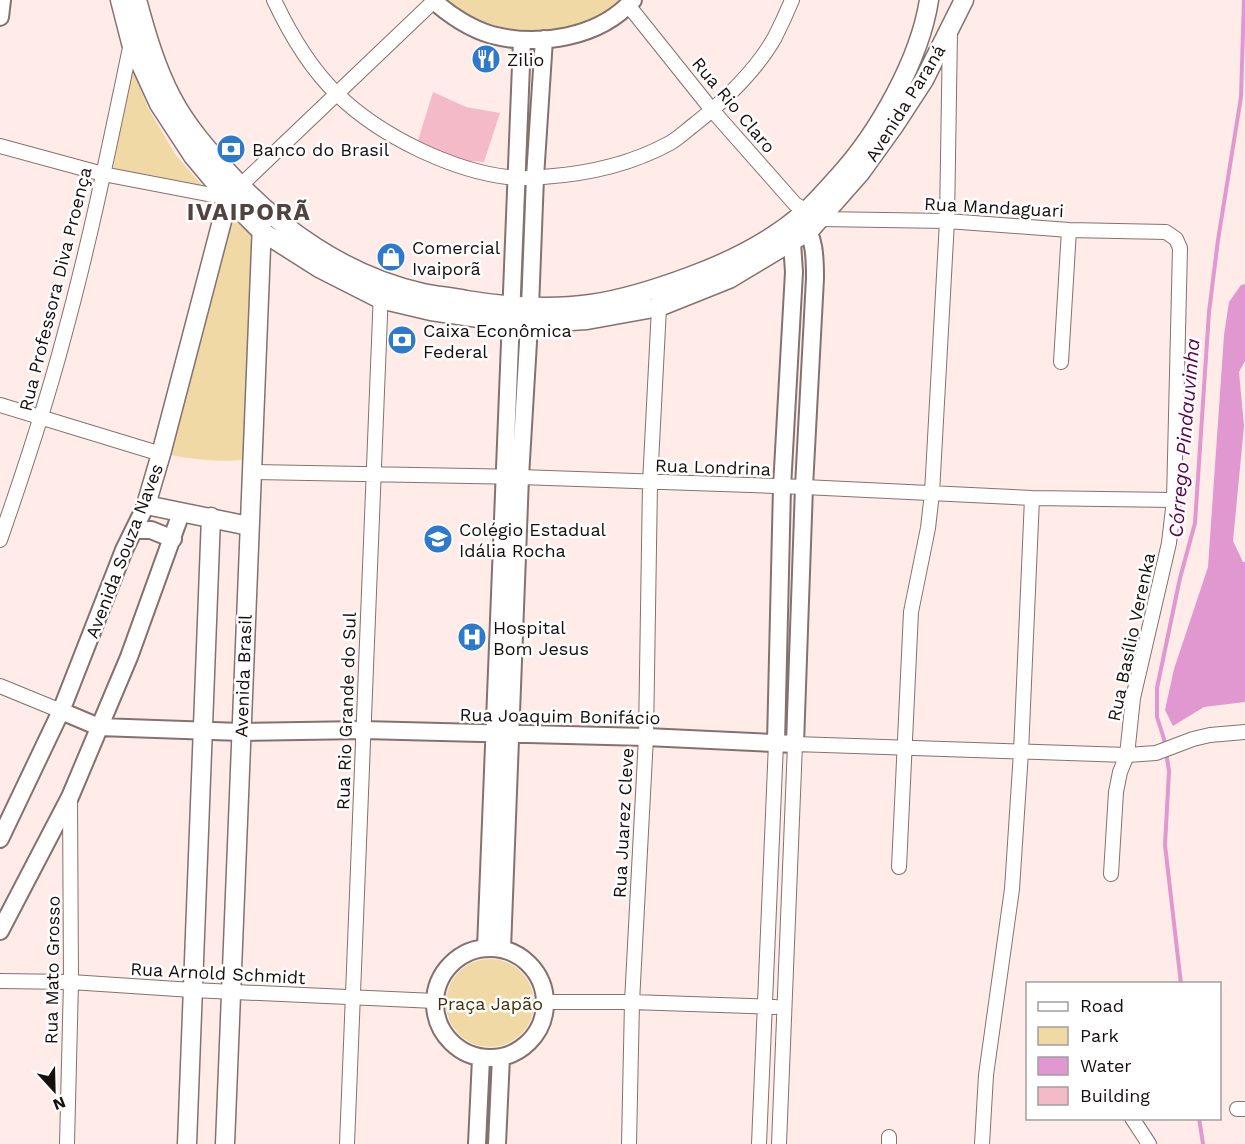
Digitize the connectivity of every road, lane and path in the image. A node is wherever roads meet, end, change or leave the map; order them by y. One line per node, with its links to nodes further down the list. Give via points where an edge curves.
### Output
1 (2, 0): 10 (street)
2 (120, 0): 14 (main road, Avenida Paraná)
3 (137, 0): 21 (main road, Avenida Paraná, via 171,96)
4 (274, 0): 15 (street, via 289,32)
5 (792, 0): 16 (street, via 774,39 748,74)
6 (929, 0): 24 (main road, Avenida Paraná, via 909,63 882,120)
7 (964, 0): 11 (main road, Avenida Paraná)
8 (434, 1): 13 (street, via 460,21 490,34); 15 (street)
9 (631, 3): 12 (street, via 600,25 568,37); 16 (street, Rua Rio Claro)
10 (0, 17)
11 (950, 29): 23 (street); 24 (main road, Avenida Paraná, via 924,80 861,172)
12 (544, 39): 13 (street); 19 (street)
13 (522, 40): 20 (street)
14 (131, 43): 18 (street, Rua Professora Diva Proença); 21 (main road, Avenida Paraná, via 159,104 193,156)
15 (337, 94): 20 (street, via 404,144 448,162); 21 (street)
16 (712, 110): 19 (street, via 671,143 623,163 577,174); 24 (street, Rua Rio Claro, via 795,204)
17 (0, 146): 18 (street)
18 (103, 174): 21 (street); 35 (street, Rua Professora Diva Proença)
19 (535, 177): 20 (street); 32 (street)
20 (517, 178): 32 (street)
21 (234, 192): 22 (main road, Avenida Paraná); 26 (main road, Avenida Paraná); 36 (main road, Avenida Souza Naves)
22 (262, 209): 26 (main road, Avenida Brasil); 28 (main road, Avenida Paraná, via 325,254)
23 (947, 221): 24 (street, Rua Mandaguari); 25 (street, Rua Mandaguari); 43 (street)
24 (802, 225): 29 (main road, Avenida Paraná, via 723,264); 31 (main road, Avenida Paraná, via 729,279); 41 (street, via 814,258 815,278); 42 (street, via 794,272)
25 (1069, 230): 27 (street, Rua Mandaguari); 33 (street)
26 (261, 231): 30 (main road, Avenida Paraná, via 319,268); 37 (main road, Avenida Brasil)
27 (1166, 232): 45 (street, Rua Basílio Verenka, via 1180,248)
28 (382, 280): 30 (street, Rua Rio Grande do Sul); 32 (main road, Avenida Paraná)
29 (660, 288): 31 (street, Rua Juarez Cleve); 32 (main road, Avenida Paraná, via 591,304)
30 (380, 299): 32 (main road, Avenida Paraná, via 431,311); 38 (street, Rua Rio Grande do Sul)
31 (659, 307): 32 (main road, Avenida Paraná, via 587,320); 40 (street, Rua Juarez Cleve)
32 (521, 314): 39 (street)
33 (1061, 362)
34 (0, 405): 35 (street)
35 (41, 418): 36 (street); 52 (street, Rua Professora Diva Proença)
36 (161, 454): 46 (main road, Avenida Souza Naves)
37 (251, 472): 38 (street, Rua Londrina); 49 (main road, Avenida Brasil)
38 (374, 474): 39 (street, Rua Londrina); 57 (street, Rua Rio Grande do Sul)
39 (512, 478): 40 (street, Rua Londrina); 60 (street)
40 (650, 483): 42 (street, Rua Londrina); 61 (street, Rua Juarez Cleve)
41 (804, 487): 42 (street, Rua Londrina); 43 (street, Rua Londrina); 63 (street)
42 (782, 488): 62 (street)
43 (932, 493): 44 (street, Rua Londrina); 64 (street, via 911,612)
44 (1032, 498): 45 (street, Rua Londrina); 65 (street)
45 (1174, 500): 66 (street, Rua Basílio Verenka, via 1169,543 1134,698)
46 (146, 505): 47 (main road); 50 (street, Avenida Souza Naves)
47 (181, 513): 48 (main road); 51 (street)
48 (211, 518): 49 (main road); 56 (main road)
49 (249, 526): 58 (main road, Avenida Brasil)
50 (134, 530): 51 (street, via 151,530); 54 (street, Avenida Souza Naves)
51 (173, 539): 55 (street)
52 (0, 540)
53 (0, 686): 54 (street, Rua Joaquim Bonifácio)
54 (61, 711): 55 (street, Rua Joaquim Bonifácio); 68 (street, Avenida Souza Naves)
55 (99, 727): 56 (street, Rua Joaquim Bonifácio); 67 (street)
56 (202, 730): 58 (street, Rua Joaquim Bonifácio); 75 (main road)
57 (363, 730): 58 (street, Rua Joaquim Bonifácio); 60 (street, Rua Joaquim Bonifácio); 77 (street, Rua Rio Grande do Sul)
58 (241, 732): 76 (main road, Avenida Brasil)
59 (1245, 732): 66 (street, Rua Joaquim Bonifácio, via 1193,739 1156,753)
60 (503, 735): 61 (street, Rua Joaquim Bonifácio); 72 (street)
61 (646, 737): 62 (street, Rua Joaquim Bonifácio); 80 (street, Rua Juarez Cleve)
62 (776, 743): 63 (street, Rua Joaquim Bonifácio); 81 (street)
63 (795, 744): 64 (street, Rua Joaquim Bonifácio); 82 (street)
64 (906, 747): 65 (street, Rua Joaquim Bonifácio); 69 (street)
65 (1022, 752): 66 (street, Rua Joaquim Bonifácio); 95 (street, via 1012,889 986,1075)
66 (1127, 754): 70 (street, Rua Basílio Verenka, via 1116,792)
67 (70, 797): 71 (street); 74 (street, Rua Mato Grosso)
68 (0, 839)
69 (899, 867)
70 (1111, 874)
71 (0, 931)
72 (494, 948): 78 (street, via 470,952 451,965 438,986); 79 (street, via 517,954 529,963 539,975)
73 (0, 981): 74 (street, Rua Arnold Schmidt)
74 (71, 982): 75 (street, Rua Arnold Schmidt); 86 (street, Rua Mato Grosso)
75 (192, 990): 76 (street, Rua Arnold Schmidt); 87 (main road)
76 (231, 992): 77 (street, Rua Arnold Schmidt); 88 (main road, Avenida Brasil)
77 (353, 998): 78 (street, Rua Arnold Schmidt); 89 (street, Rua Rio Grande do Sul)
78 (435, 1001): 84 (street, via 443,1032 465,1053)
79 (546, 1002): 80 (street); 83 (street, via 542,1023 533,1039 518,1051)
80 (633, 1002): 81 (street); 92 (street, Rua Juarez Cleve)
81 (765, 1006): 82 (street); 93 (street)
82 (784, 1008): 94 (street)
83 (501, 1057): 84 (street); 91 (street)
84 (481, 1058): 90 (street)
85 (1133, 1120): 96 (street)
86 (67, 1144)
87 (187, 1144)
88 (225, 1144)
89 (347, 1144)
90 (477, 1144)
91 (497, 1144)
92 (629, 1144)
93 (759, 1144)
94 (779, 1144)
95 (982, 1144)
96 (1149, 1144)

